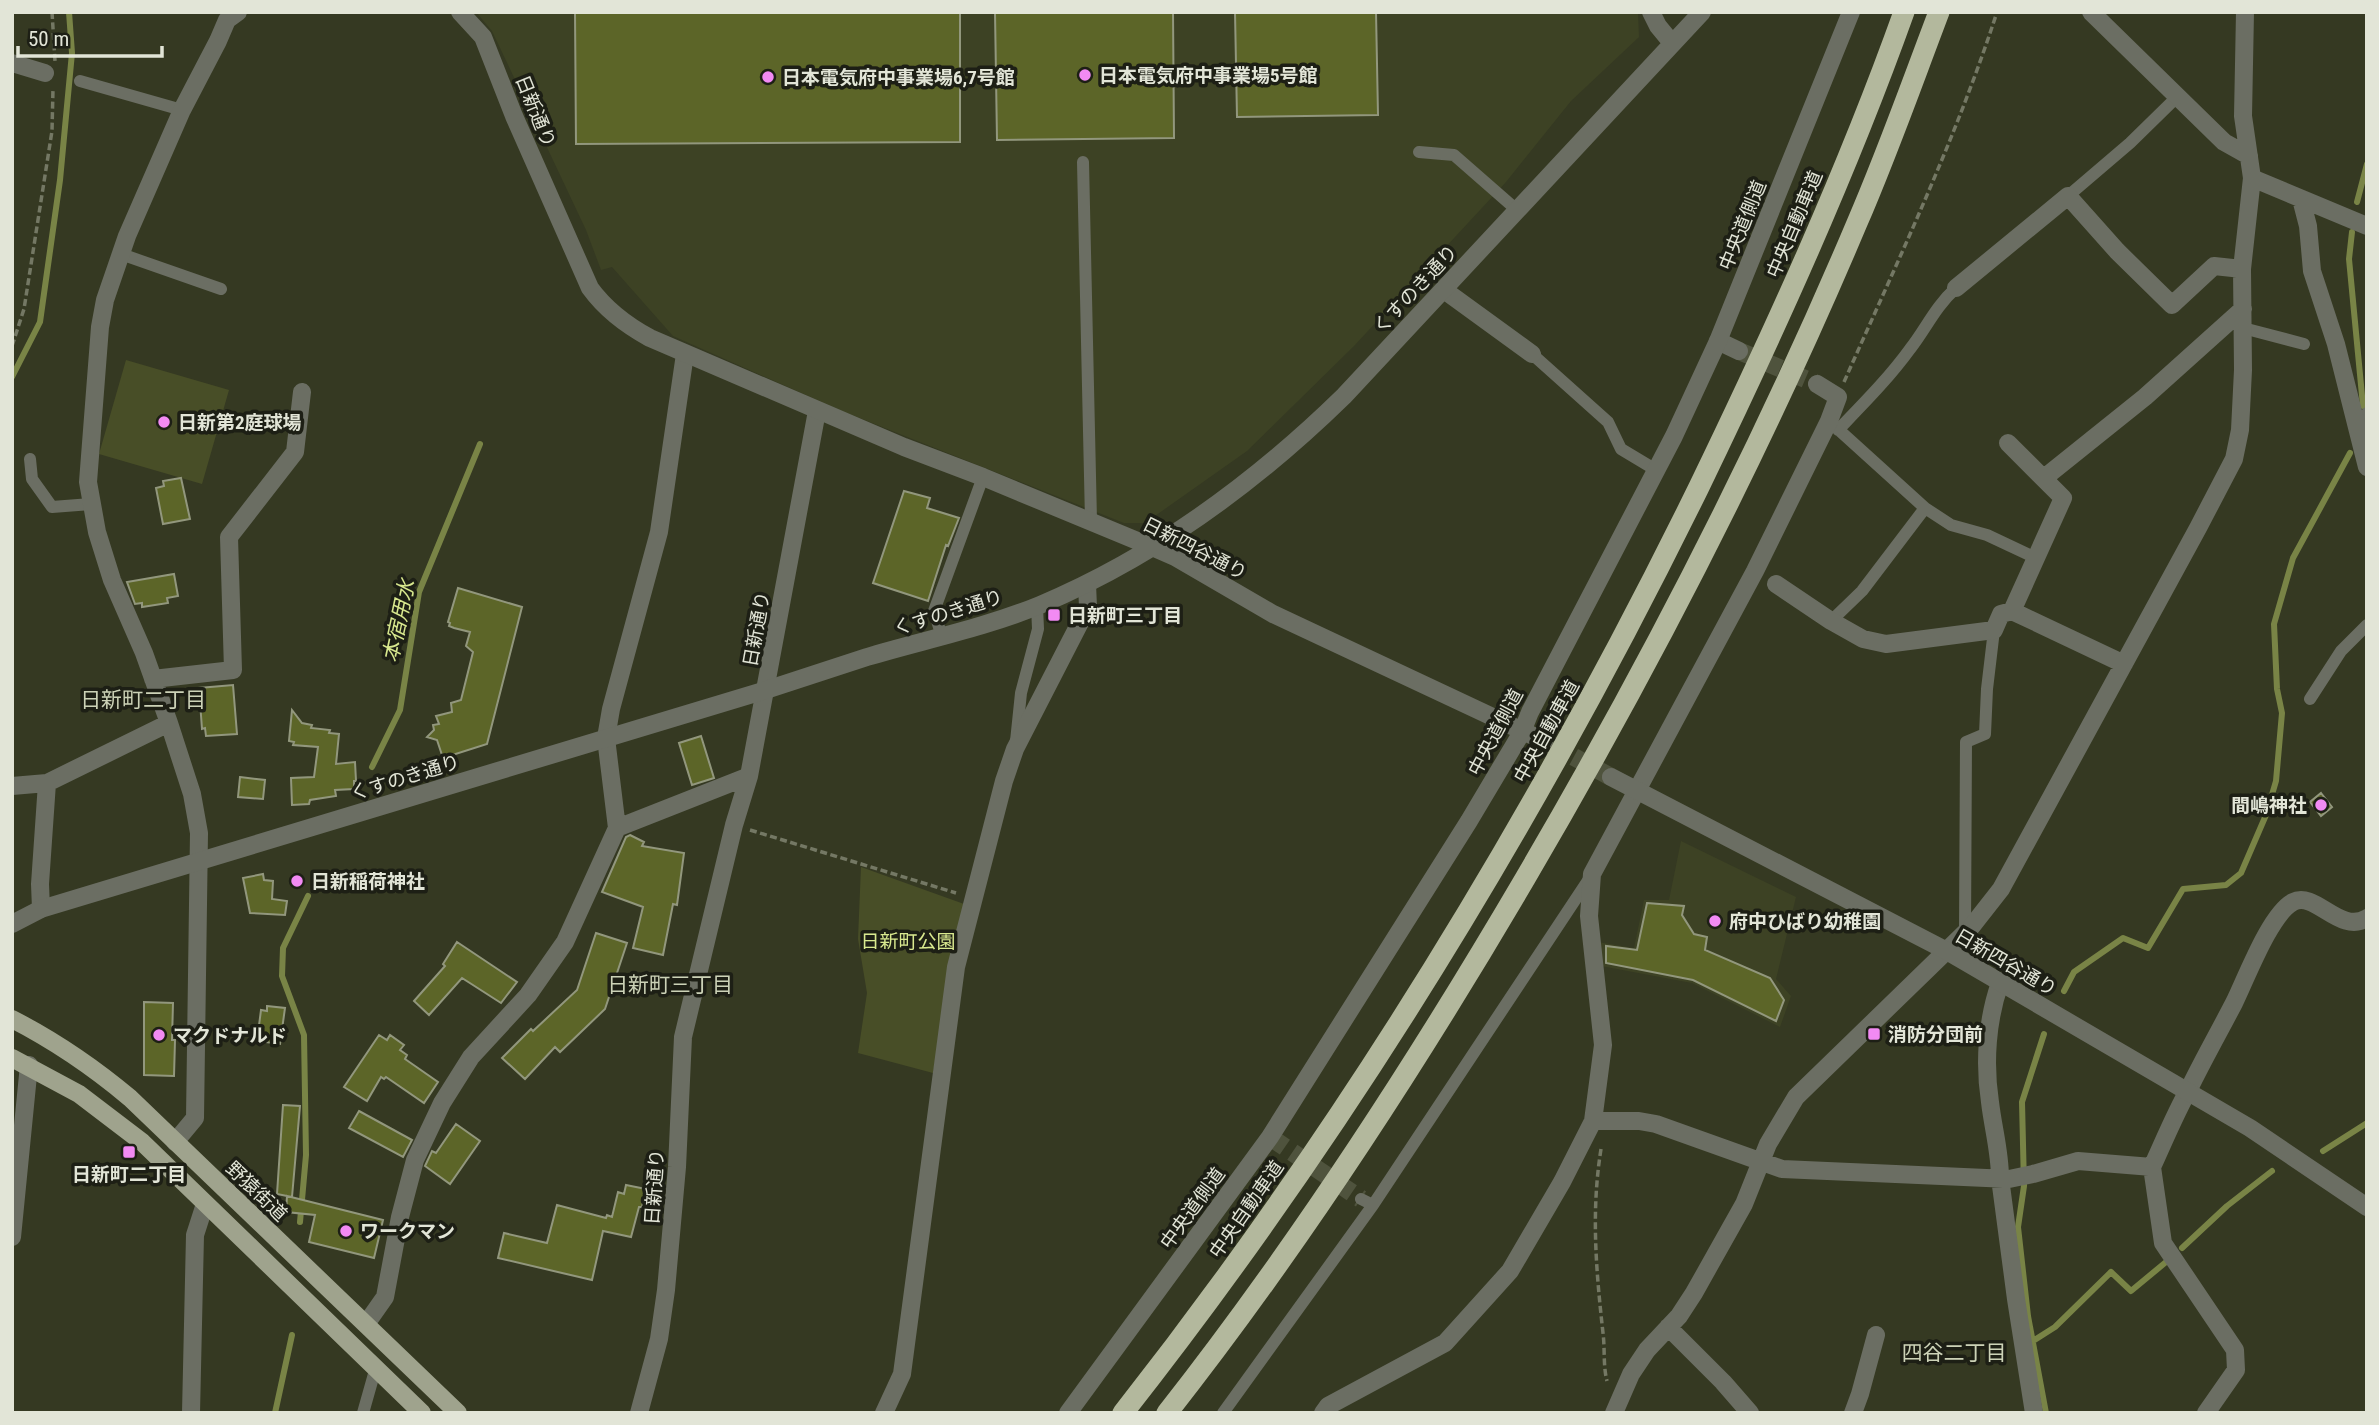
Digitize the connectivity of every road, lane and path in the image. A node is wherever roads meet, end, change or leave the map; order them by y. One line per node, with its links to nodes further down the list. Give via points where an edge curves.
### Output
1 (52, 12): 14 (path, via 56,53)
2 (238, 12): 17 (street, via 227,20)
3 (460, 12): 37 (street, 日新通り, via 483,37 590,288 632,328)
4 (1651, 12): 12 (street)
5 (1702, 12): 12 (street, くすのき通り)
6 (1851, 12): 33 (street, 中央道側道)
7 (1904, 12): 113 (highway, 中央自動車道, via 1828,205 1741,400 1650,587 1539,792 1338,1114 1254,1238)
8 (1938, 12): 114 (highway, via 1858,222 1770,417 1677,606 1569,803 1465,982 1366,1137)
9 (1997, 12): 41 (path, via 1934,179)
10 (2091, 12): 16 (street)
11 (2245, 12): 19 (street, via 2243,116)
12 (1672, 43): 24 (street, くすのき通り)
13 (12, 63): 14 (street)
14 (51, 76): 35 (path, via 52,131 26,296)
15 (80, 81): 17 (lane)
16 (2178, 97): 19 (street, via 2224,142); 22 (lane)
17 (182, 110): 26 (street)
18 (1419, 152): 24 (lane, via 1454,155)
19 (2249, 156): 21 (street)
20 (1083, 162): 54 (lane)
21 (2252, 178): 23 (street); 27 (street)
22 (2068, 196): 27 (street, via 2172,305 2214,266); 28 (street)
23 (2301, 199): 25 (street); 45 (street, via 2312,271)
24 (1518, 211): 30 (street, くすのき通り)
25 (2367, 226)
26 (121, 254): 29 (lane); 52 (street, via 100,327 88,482)
27 (2242, 269): 31 (street)
28 (1955, 288): 44 (lane, via 1883,384)
29 (221, 289)
30 (1444, 290): 38 (street); 55 (street, くすのき通り, via 1280,456 1213,508)
31 (2243, 309): 32 (street); 51 (street, via 2145,397)
32 (2243, 328): 34 (lane); 65 (street, via 2240,430 2234,459)
33 (1718, 341): 36 (street); 49 (street, 中央道側道)
34 (2304, 344)
35 (12, 346)
36 (1739, 351)
37 (685, 354): 42 (street, 日新通り); 71 (street, via 659,533)
38 (1532, 354): 49 (lane, via 1608,422 1621,449)
39 (1817, 384): 41 (street)
40 (302, 392): 66 (street, via 295,452 229,537 233,670)
41 (1838, 397): 44 (street)
42 (817, 411): 50 (street, 日新四谷通り); 67 (street, 日新通り)
43 (2367, 413): 45 (lane)
44 (1833, 426): 53 (lane); 78 (street)
45 (2357, 429): 48 (street)
46 (2008, 443): 51 (street)
47 (30, 459): 52 (lane, via 32,479 52,507)
48 (2367, 467)
49 (1656, 470): 70 (street, 中央道側道)
50 (984, 477): 54 (street, 日新四谷通り); 64 (lane, via 934,611)
51 (2044, 478): 56 (street, via 2063,498)
52 (91, 504): 66 (street, via 112,580)
53 (1925, 508): 56 (lane, via 1951,525 1987,535); 61 (lane, via 1862,590)
54 (1091, 520): 55 (street, 日新四谷通り)
55 (1152, 547): 58 (street, くすのき通り); 70 (street, 日新四谷通り, via 1273,614)
56 (2034, 557): 60 (street)
57 (1776, 583): 61 (street)
58 (1087, 584): 59 (street, くすのき通り); 73 (street, via 1088,607)
59 (1037, 606): 64 (street, くすのき通り); 73 (lane, via 1038,629 1021,693)
60 (2012, 611): 63 (street, via 2001,614); 65 (street)
61 (1831, 621): 63 (street, via 1863,639 1886,644)
62 (2367, 625): 68 (lane, via 2341,651)
63 (1994, 630): 87 (lane, via 1985,734 1966,742)
64 (942, 638): 67 (street, くすのき通り)
65 (2124, 664): 87 (street, via 2014,868)
66 (153, 679): 69 (street)
67 (766, 690): 71 (street, くすのき通り); 74 (street, 日新通り)
68 (2310, 699)
69 (169, 723): 76 (street); 81 (street, via 192,794)
70 (1522, 732): 72 (street, 日新四谷通り); 112 (street, 中央道側道, via 1270,1137)
71 (606, 738): 80 (street); 81 (street, くすのき通り)
72 (1544, 741)
73 (1015, 749): 83 (street)
74 (749, 776): 79 (street, 日新通り); 80 (street)
75 (1611, 777): 78 (street, 日新四谷通り)
76 (47, 783): 77 (street); 84 (street)
77 (12, 786)
78 (1636, 790): 82 (street); 88 (street, 日新四谷通り)
79 (734, 825): 83 (path); 110 (street, 日新通り, via 683,1037 666,1290 659,1339)
80 (617, 828): 101 (street, via 565,942 528,995 471,1057 442,1103 415,1160 385,1297)
81 (200, 861): 84 (street, くすのき通り); 94 (street, via 195,1118)
82 (1592, 874): 93 (street, via 1589,916 1602,1045); 115 (lane)
83 (975, 899): 111 (street, via 956,967 902,1374)
84 (41, 909): 86 (street, くすのき通り)
85 (2367, 918): 92 (street, via 2344,920 2305,900 2294,901 2283,911 2272,923)
86 (12, 924)
87 (1965, 933): 88 (street)
88 (1945, 950): 89 (street, 日新四谷通り); 95 (street, via 1796,1097)
89 (2000, 983): 92 (street, 日新四谷通り); 97 (street, via 1988,1038 1989,1099)
90 (12, 1019): 94 (main road, 野猿街道, via 97,1070)
91 (20, 1061): 98 (main road, via 108,1115); 100 (street)
92 (2187, 1091): 96 (street); 99 (street, 日新四谷通り)
93 (1593, 1121): 95 (street, via 1656,1124); 105 (path, via 1603,1137 1595,1182 1595,1260 1606,1376); 116 (street, via 1510,1271 1446,1343 1328,1406)
94 (175, 1142): 101 (main road, 野猿街道)
95 (1760, 1162): 97 (street, via 1782,1169); 102 (street, via 1744,1204 1679,1316)
96 (2152, 1167): 97 (street, via 2078,1161); 120 (street, via 2163,1243 2235,1350 2236,1370)
97 (2005, 1178): 119 (street, via 2016,1299)
98 (205, 1204): 104 (main road); 106 (street, via 195,1235)
99 (2367, 1208)
100 (12, 1237)
101 (366, 1324): 109 (main road, 野猿街道)
102 (1668, 1327): 105 (street, via 1636,1366); 117 (street)
103 (1876, 1335): 118 (street)
104 (376, 1367): 107 (lane); 108 (main road)
105 (1615, 1412)
106 (191, 1413)
107 (363, 1413)
108 (422, 1413)
109 (458, 1413)
110 (639, 1413)
111 (884, 1413)
112 (1068, 1413)
113 (1123, 1413)
114 (1167, 1413)
115 (1223, 1413)
116 (1323, 1413)
117 (1750, 1413)
118 (1853, 1413)
119 (2034, 1413)
120 (2206, 1413)

